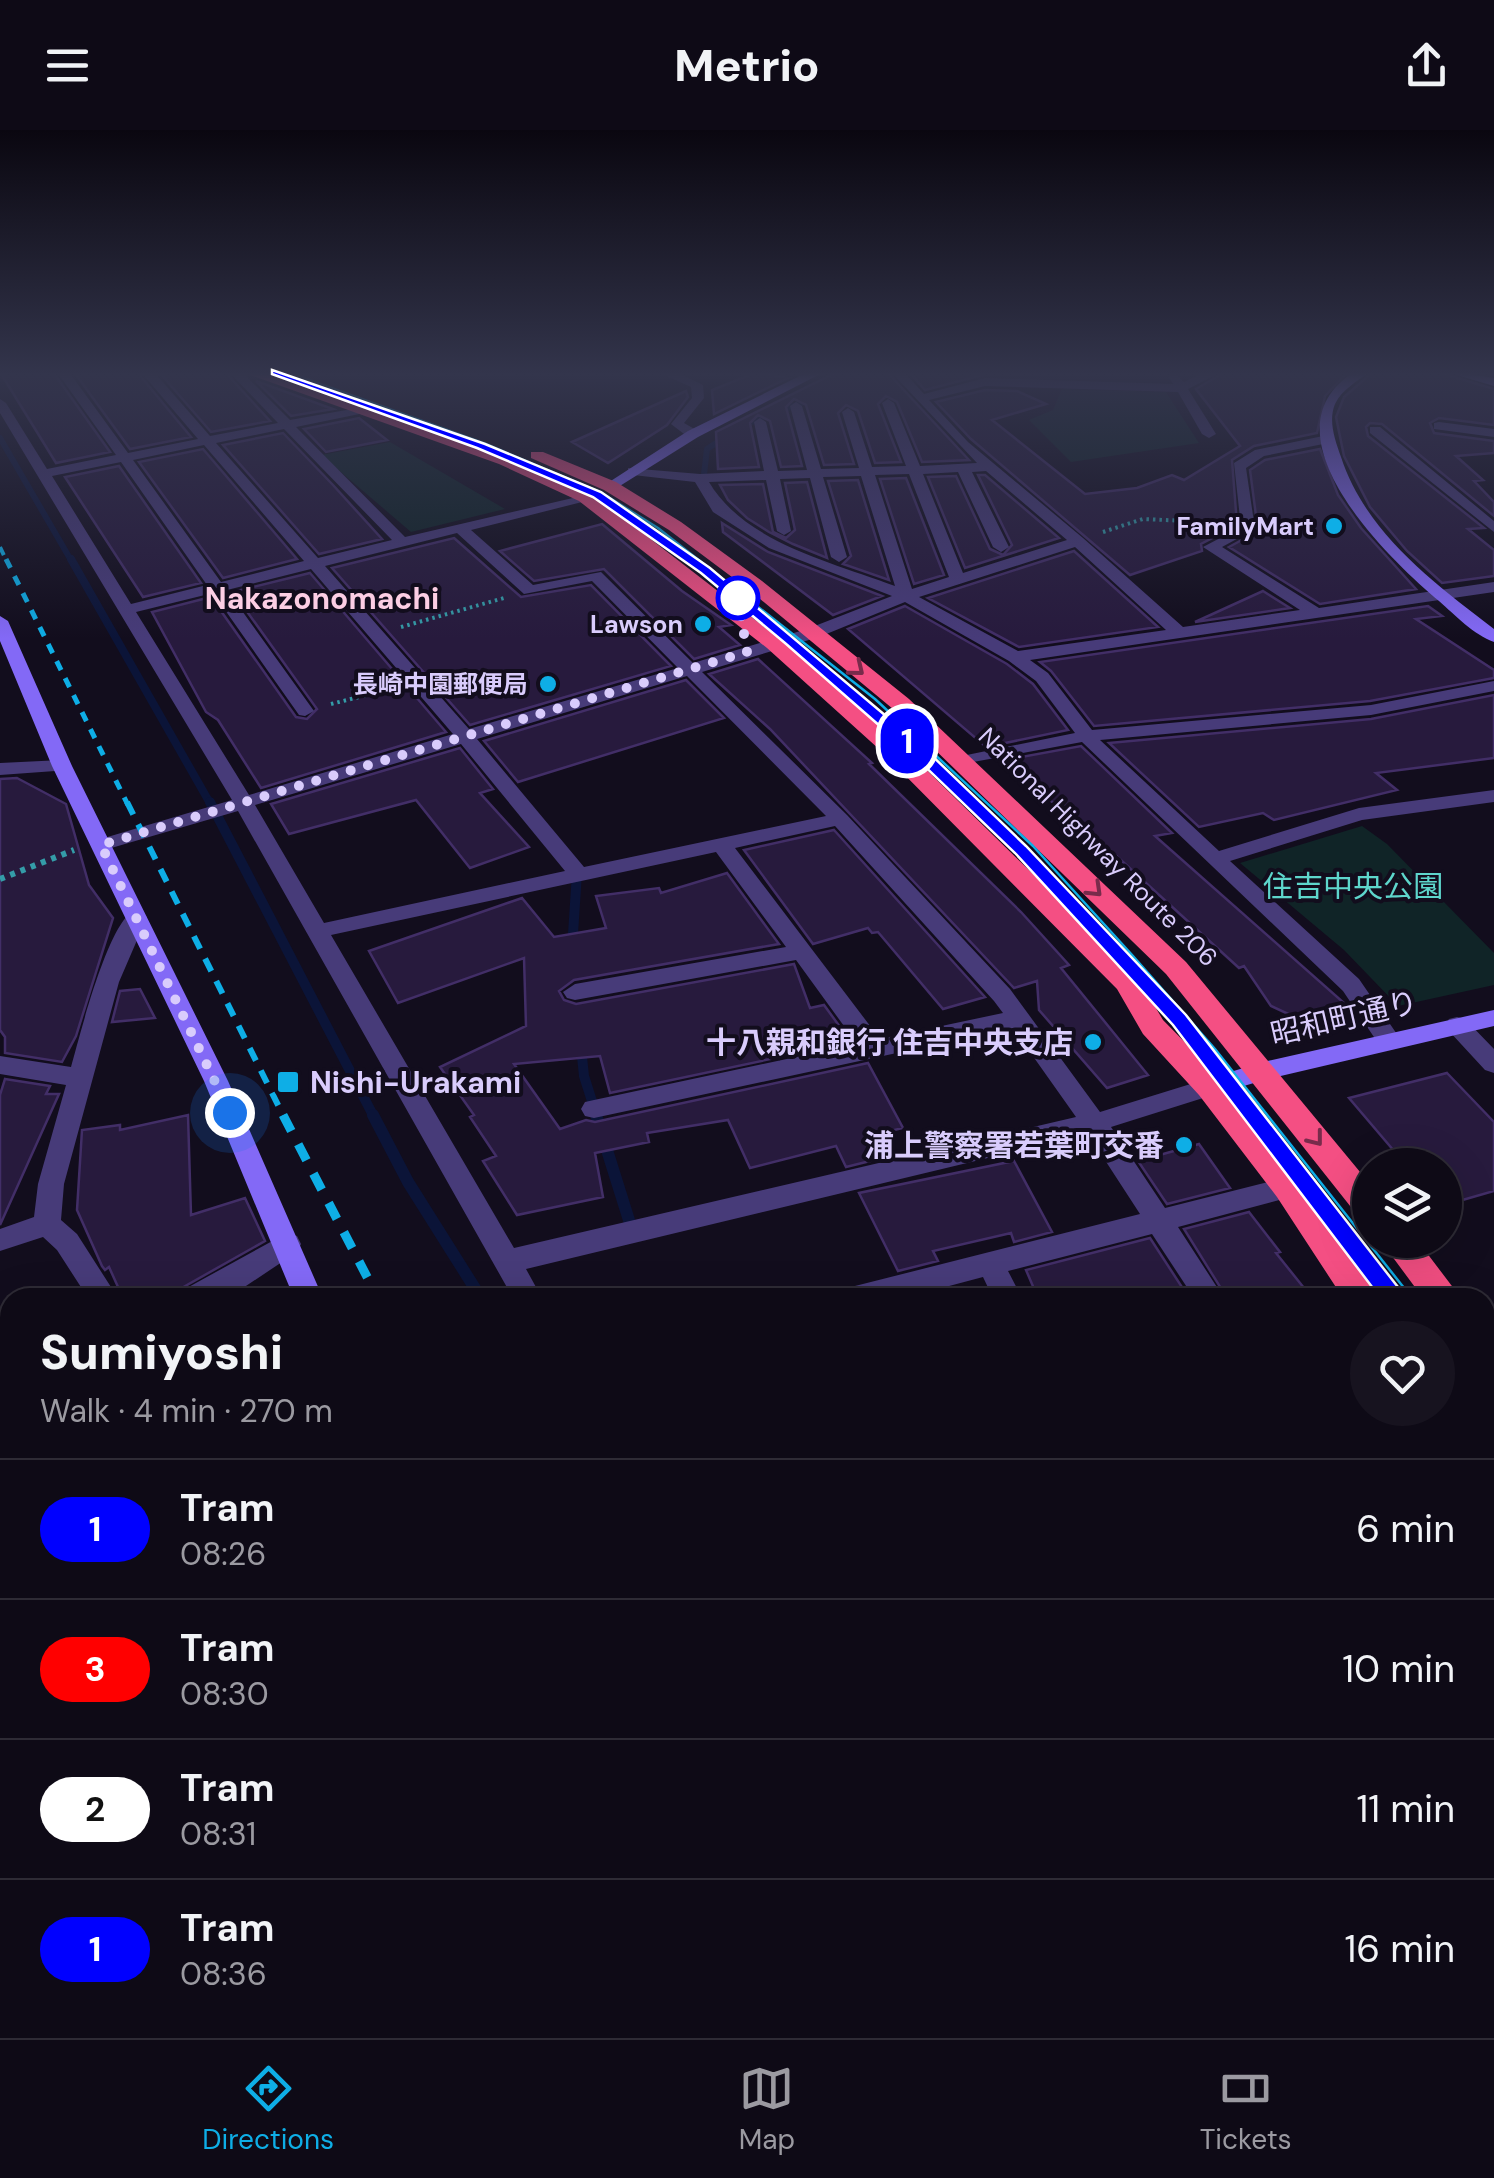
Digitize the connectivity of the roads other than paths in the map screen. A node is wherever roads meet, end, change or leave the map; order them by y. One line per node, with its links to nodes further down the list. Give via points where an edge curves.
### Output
1 (35, 461): 22 (street)
2 (109, 461): 22 (street)
3 (126, 461): 38 (street)
4 (222, 461): 35 (street)
5 (321, 461): 32 (street)
6 (504, 461): 27 (highway)
7 (550, 461): 26 (highway, National Highway Route 206)
8 (649, 461): 20 (street)
9 (767, 461): 24 (street)
10 (813, 461): 23 (street)
11 (864, 461): 21 (street)
12 (911, 461): 19 (street)
13 (983, 461): 17 (street)
14 (1247, 461): 42 (street, via 1239,466 1238,482 1250,510 1248,529 1211,547)
15 (1336, 461): 40 (street, via 1348,494 1375,531)
16 (1413, 461): 29 (street)
17 (989, 467): 18 (street); 31 (street)
18 (963, 468): 19 (street); 33 (street)
19 (915, 470): 21 (street); 36 (street)
20 (633, 471): 25 (street); 26 (street)
21 (867, 472): 23 (street); 39 (street)
22 (43, 474): 41 (street)
23 (817, 474): 24 (street); 34 (street)
24 (770, 476): 25 (street); 30 (street)
25 (700, 478): 39 (street, via 718,509 774,544)
26 (610, 486): 44 (highway, National Highway Route 206, via 675,526)
27 (585, 498): 28 (street); 47 (highway)
28 (460, 528): 32 (street); 49 (street, via 530,592 595,575)
29 (1494, 528)
30 (784, 531)
31 (1078, 541): 36 (street); 45 (street)
32 (401, 542): 35 (street)
33 (1001, 547)
34 (839, 557)
35 (312, 565): 38 (street); 52 (street)
36 (958, 580): 39 (street)
37 (1494, 587): 40 (street)
38 (216, 588): 41 (street); 51 (street)
39 (906, 596): 44 (street); 48 (street)
40 (1441, 596): 42 (street); 46 (street)
41 (126, 610): 58 (street)
42 (1319, 615): 45 (street)
43 (0, 621): 55 (street)
44 (813, 633): 47 (street); 54 (highway, National Highway Route 206, one-way to 54)
45 (1180, 634): 48 (street)
46 (1494, 637)
47 (774, 644): 49 (street); 77 (highway, via 1040,893 1126,982 1152,1027)
48 (1015, 657): 53 (street, via 1042,677)
49 (692, 670): 52 (street); 59 (street)
50 (1494, 686): 53 (street, via 1371,710)
51 (305, 711)
52 (465, 736): 58 (street); 63 (street)
53 (1086, 736): 54 (street); 62 (street)
54 (964, 761): 75 (highway, National Highway Route 206, one-way to 75, via 1176,968)
55 (62, 766): 56 (street); 60 (street)
56 (0, 770)
57 (1494, 796): 62 (street, via 1359,814)
58 (242, 800): 60 (street); 65 (street)
59 (840, 819): 61 (street); 68 (street)
60 (100, 842): 64 (street)
61 (722, 845): 63 (street); 66 (street)
62 (1214, 859): 71 (street, via 1351,985)
63 (578, 873): 65 (street)
64 (136, 917): 76 (street, via 107,982); 85 (street)
65 (318, 931): 87 (street)
66 (801, 952): 67 (street); 72 (street)
67 (575, 992)
68 (1019, 1018): 72 (street); 79 (street)
69 (1494, 1018): 70 (street, 昭和町通り)
70 (1457, 1025): 71 (street, 昭和町通り); 73 (street)
71 (1389, 1040): 75 (street, 昭和町通り)
72 (874, 1050): 78 (street)
73 (1494, 1064)
74 (0, 1065): 76 (street)
75 (1263, 1071): 77 (street, 昭和町通り); 80 (highway, National Highway Route 206, one-way to 80)
76 (80, 1078): 83 (street, via 51,1184)
77 (1210, 1087): 79 (street); 81 (highway)
78 (594, 1109)
79 (1094, 1123): 82 (street); 87 (street)
80 (1352, 1183)
81 (1288, 1188): 82 (street); 96 (highway)
82 (1159, 1220): 88 (street); 95 (street)
83 (48, 1224): 84 (street); 89 (street)
84 (0, 1240)
85 (286, 1244): 90 (street); 91 (street)
86 (1412, 1258): 97 (highway)
87 (505, 1262): 92 (street)
88 (990, 1263): 93 (street); 94 (street)
89 (97, 1288)
90 (218, 1288)
91 (306, 1288)
92 (522, 1288)
93 (894, 1288)
94 (1003, 1288)
95 (1203, 1288)
96 (1356, 1288)
97 (1436, 1288)

